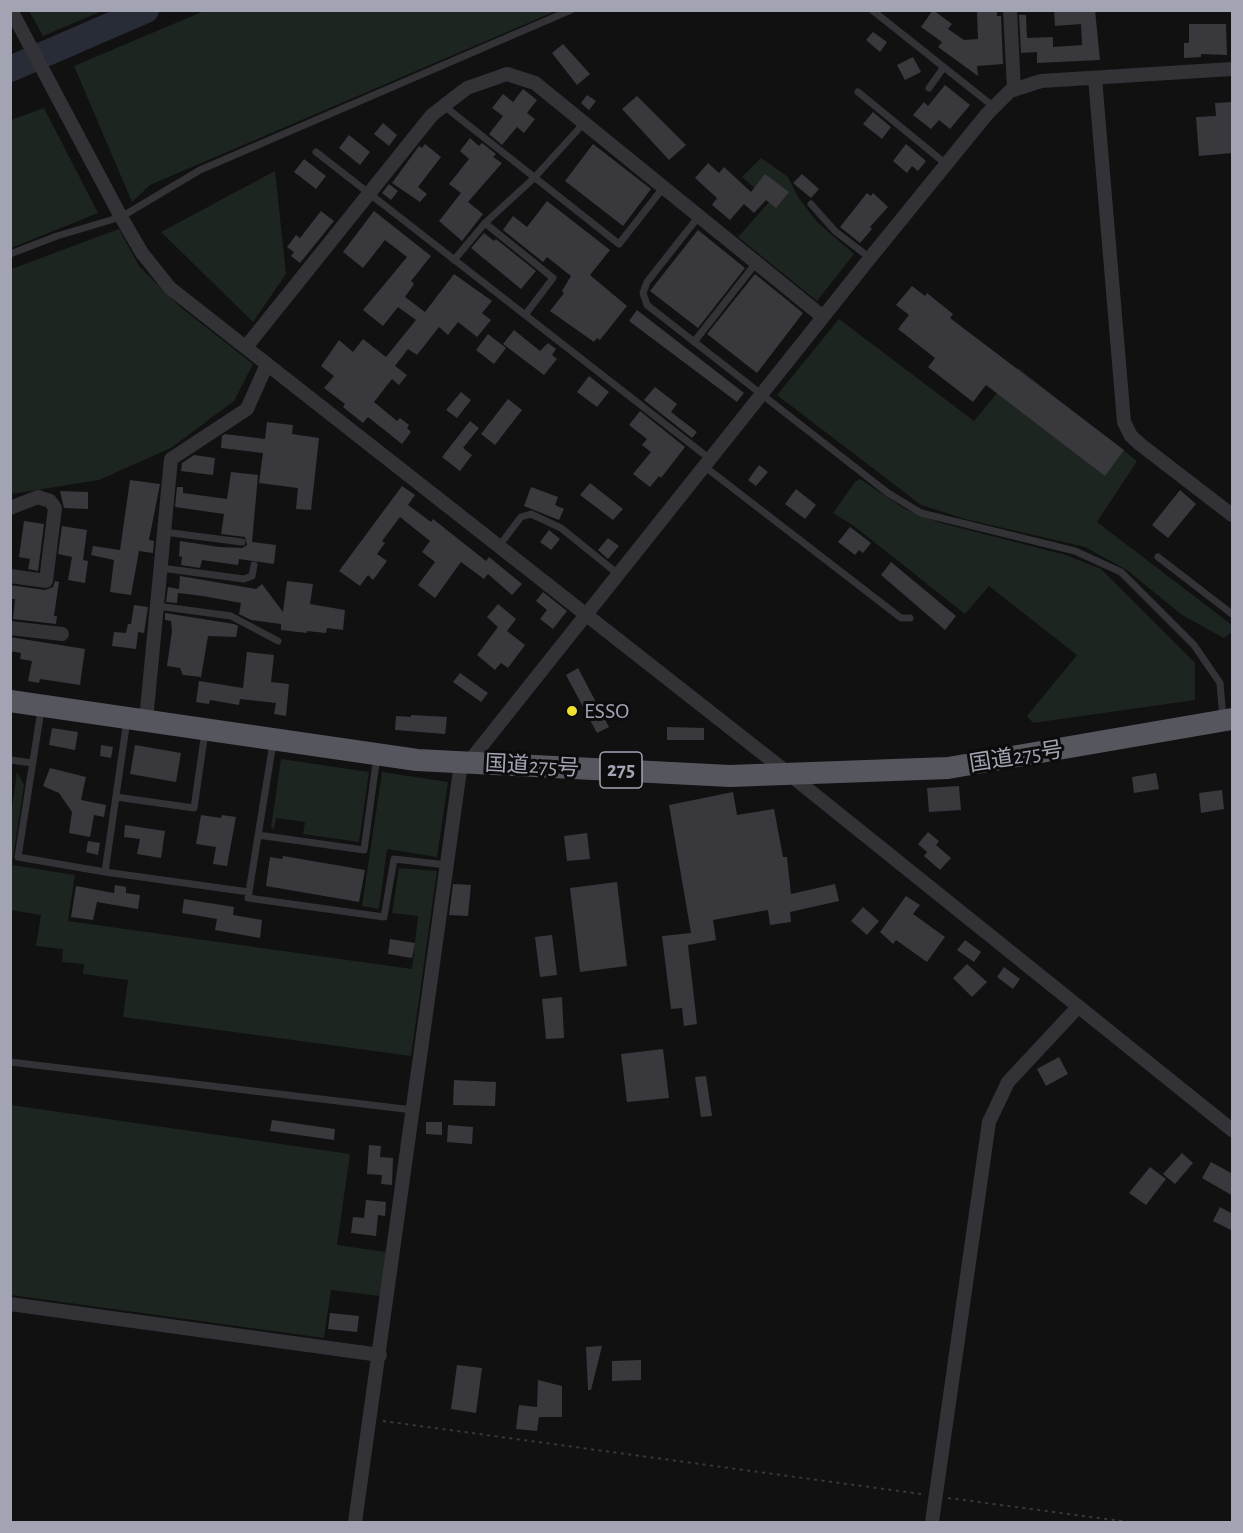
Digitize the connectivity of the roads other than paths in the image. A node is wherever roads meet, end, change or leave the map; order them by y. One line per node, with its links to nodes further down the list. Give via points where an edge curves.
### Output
1 (11, 10): 21 (street)
2 (571, 10): 21 (lane, via 200,170)
3 (872, 10): 5 (lane)
4 (1010, 10): 9 (street)
5 (944, 67): 8 (lane); 12 (lane)
6 (1233, 69): 7 (street)
7 (1095, 78): 9 (street, via 1041,81); 35 (street, via 1124,422 1141,446)
8 (929, 88)
9 (1014, 90): 12 (street)
10 (858, 92): 15 (lane)
11 (444, 106): 13 (street, via 467,88 507,74 535,83); 16 (lane); 18 (street)
12 (994, 107): 15 (street)
13 (584, 123): 16 (lane); 17 (street)
14 (316, 152): 18 (lane)
15 (946, 164): 24 (street)
16 (534, 178): 17 (lane, via 620,244); 22 (lane)
17 (663, 188): 20 (street)
18 (369, 194): 25 (lane); 30 (street)
19 (811, 204): 24 (lane, via 835,231)
20 (699, 216): 26 (street); 29 (lane, via 647,282 643,293 647,305)
21 (121, 217): 23 (lane); 30 (street, via 142,253 170,288)
22 (485, 223): 25 (lane); 27 (lane, via 554,279)
23 (10, 254)
24 (870, 258): 28 (street)
25 (454, 260): 27 (lane)
26 (756, 263): 28 (street); 29 (lane)
27 (525, 315): 33 (lane)
28 (823, 317): 32 (street)
29 (694, 342): 32 (lane)
30 (246, 347): 31 (street)
31 (267, 364): 36 (street, via 247,409 171,459); 38 (street)
32 (761, 395): 33 (street); 54 (lane, via 888,493 921,513 1076,551 1121,572 1194,645 1220,683)
33 (707, 462): 42 (street); 47 (lane, via 902,618)
34 (10, 508): 43 (street, via 38,497 50,501 55,508 45,581)
35 (1233, 514)
36 (164, 532): 37 (lane); 41 (street)
37 (242, 542)
38 (499, 546): 42 (lane, via 521,517 531,514 561,528); 45 (street)
39 (1158, 557): 46 (lane)
40 (254, 565): 41 (lane, via 252,576 244,579)
41 (161, 568): 44 (street)
42 (618, 574): 45 (street)
43 (10, 576)
44 (157, 606): 50 (lane, via 231,616); 53 (street)
45 (586, 614): 60 (street); 61 (street)
46 (1233, 614)
47 (910, 618)
48 (10, 627): 49 (street)
49 (62, 634)
50 (278, 641)
51 (10, 702): 52 (highway, 国道275号 / 275)
52 (42, 706): 53 (highway, 国道275号 / 275); 59 (lane)
53 (137, 719): 55 (highway, 国道275号 / 275); 62 (lane)
54 (1228, 720): 61 (highway, 国道275号 / 275, via 948,768)
55 (205, 729): 56 (highway, 国道275号 / 275); 62 (lane, via 194,808)
56 (273, 739): 57 (highway, 国道275号 / 275); 63 (lane)
57 (377, 754): 60 (highway, 国道275号 / 275); 63 (lane, via 363,850)
58 (10, 760): 59 (lane)
59 (33, 763): 65 (lane, via 18,857)
60 (465, 763): 61 (highway, 国道275号 / 275, via 730,776); 64 (street)
61 (789, 774): 67 (street)
62 (116, 797): 65 (lane)
63 (258, 835): 66 (lane)
64 (447, 865): 66 (lane, via 394,859 384,917 248,898); 69 (street)
65 (105, 872): 66 (lane)
66 (249, 892)
67 (1078, 1006): 70 (street); 74 (street, via 1008,1082 990,1122)
68 (10, 1062): 69 (lane)
69 (414, 1110): 72 (street)
70 (1233, 1130)
71 (10, 1304): 72 (street)
72 (380, 1355): 73 (street)
73 (355, 1522)
74 (932, 1522)

